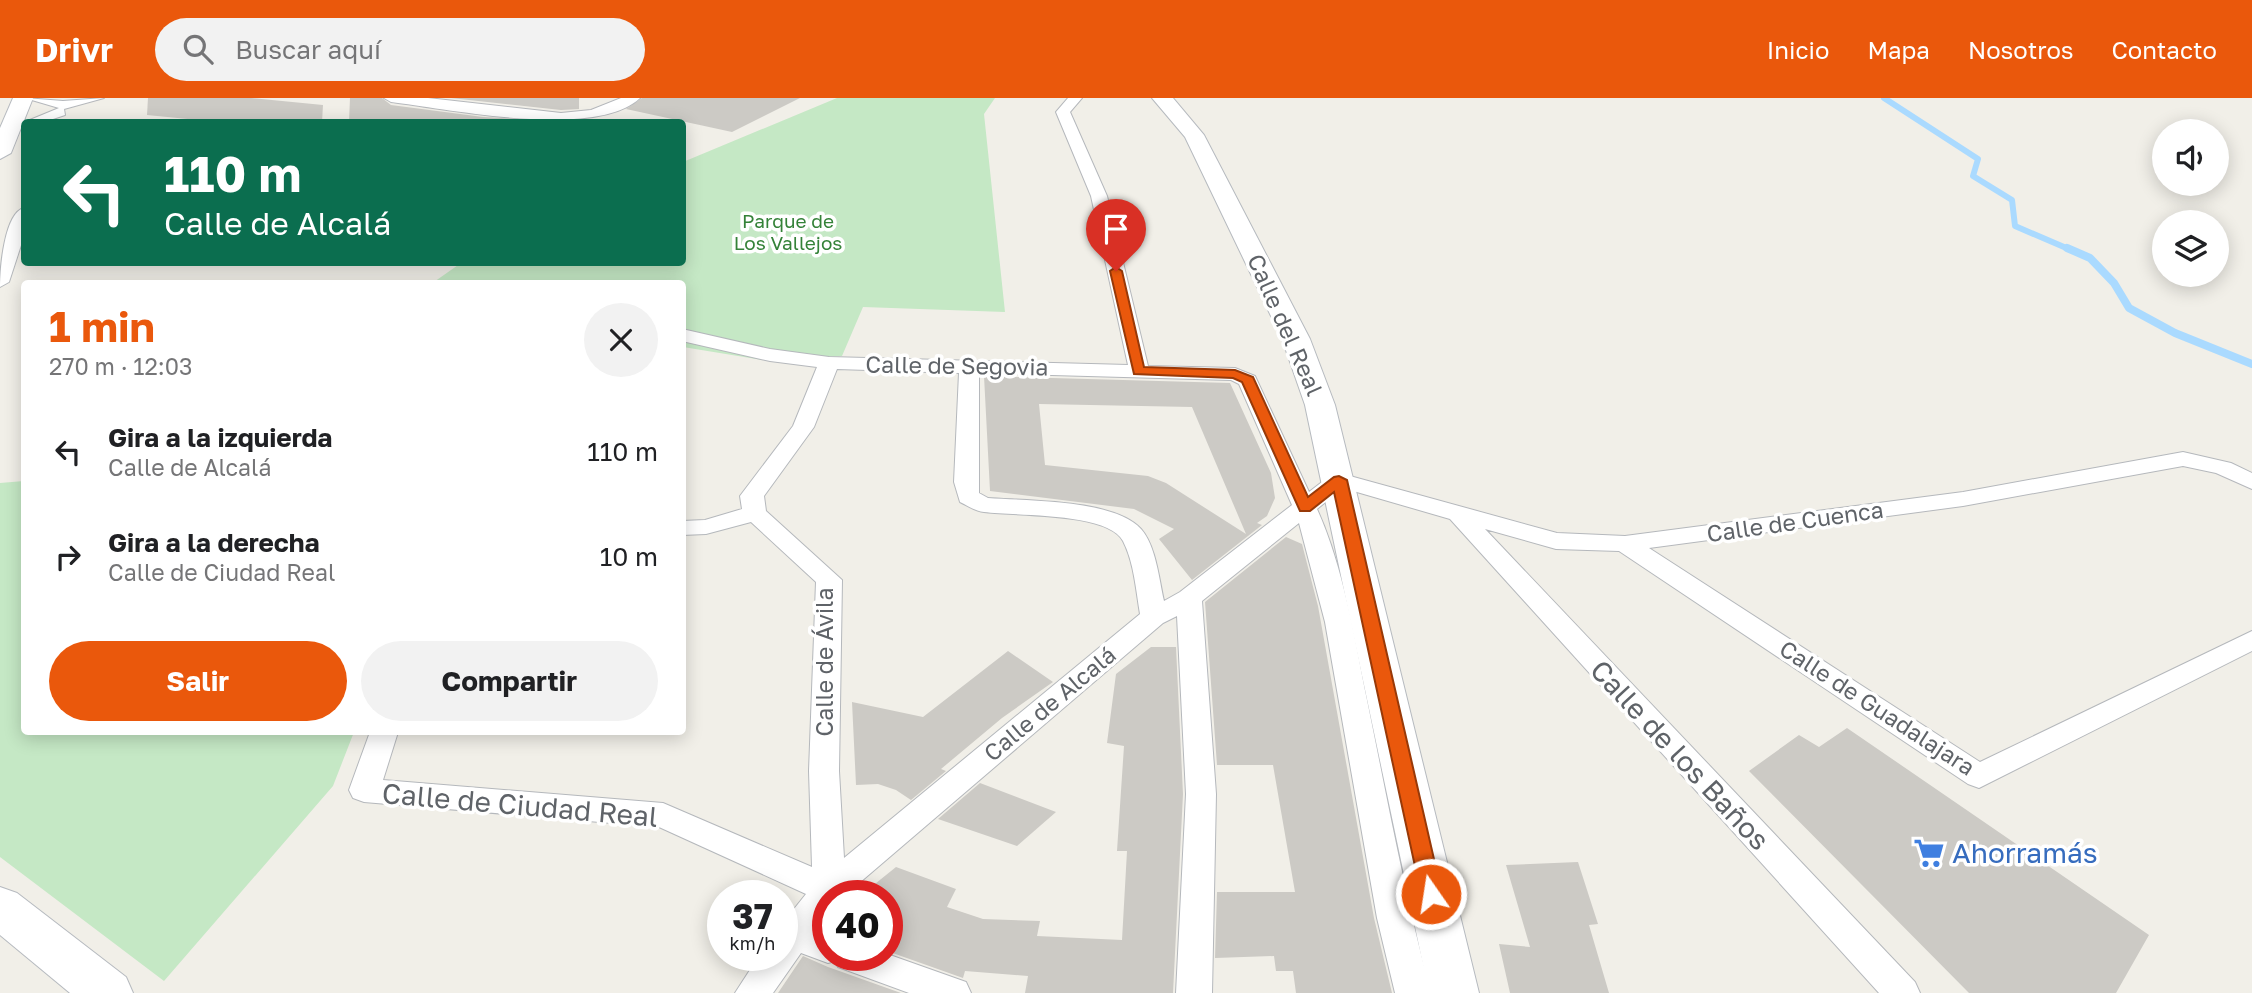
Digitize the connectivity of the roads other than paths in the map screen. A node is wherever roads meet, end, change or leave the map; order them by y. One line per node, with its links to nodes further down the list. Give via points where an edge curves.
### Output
1 (23, 98): 11 (street)
2 (32, 98): 9 (street)
3 (97, 98): 9 (street)
4 (391, 98): 5 (street, via 561,117 593,114)
5 (633, 98)
6 (1075, 98): 19 (street, via 1063,112 1099,196)
7 (1162, 98): 14 (street, via 1194,135)
8 (1175, 98): 14 (street, via 1203,134 1229,187)
9 (61, 110): 10 (street)
10 (39, 119)
11 (17, 128): 12 (street)
12 (0, 152)
13 (21, 222): 15 (street)
14 (1243, 231): 20 (street, Calle del Real, via 1296,339 1320,405)
15 (0, 282)
16 (686, 336): 17 (street, Calle de Segovia)
17 (829, 363): 18 (street, Calle de Segovia); 23 (street, via 803,427 752,496)
18 (969, 367): 19 (street, Calle de Segovia); 28 (street, via 968,498 983,505 1124,524 1134,537)
19 (1139, 371): 22 (street, Calle de Segovia, via 1235,374 1248,380)
20 (1339, 480): 22 (street, Calle de Alcalá); 24 (street, Calle de Cuenca); 44 (street, Calle del Real)
21 (2252, 482): 26 (street, Calle de Cuenca, via 2223,468 2183,459 1963,499)
22 (1305, 507): 27 (street, Calle de Alcalá); 43 (street, via 1317,536 1338,622 1394,918)
23 (755, 513): 25 (street); 31 (street, Calle de Ávila, via 829,580 824,771)
24 (1459, 515): 26 (street, Calle de Cuenca, via 1556,541); 45 (street, Calle de los Baños)
25 (686, 528)
26 (1625, 544): 29 (street, Calle de Guadalajara, via 1979,776)
27 (1189, 598): 28 (street, Calle de Alcalá); 42 (street, via 1201,794)
28 (1154, 617): 32 (street, Calle de Alcalá)
29 (2252, 640)
30 (383, 735): 33 (street, Calle de Ciudad Real, via 364,790 663,815)
31 (830, 880)
32 (841, 880)
33 (812, 881)
34 (0, 907): 39 (street)
35 (812, 912): 36 (street, Calle de Alcalá)
36 (798, 930)
37 (768, 971): 40 (street, Calle de Alcalá)
38 (892, 971): 41 (street)
39 (101, 990)
40 (753, 993)
41 (953, 993)
42 (1194, 993)
43 (1413, 993)
44 (1454, 993)
45 (1902, 993)

